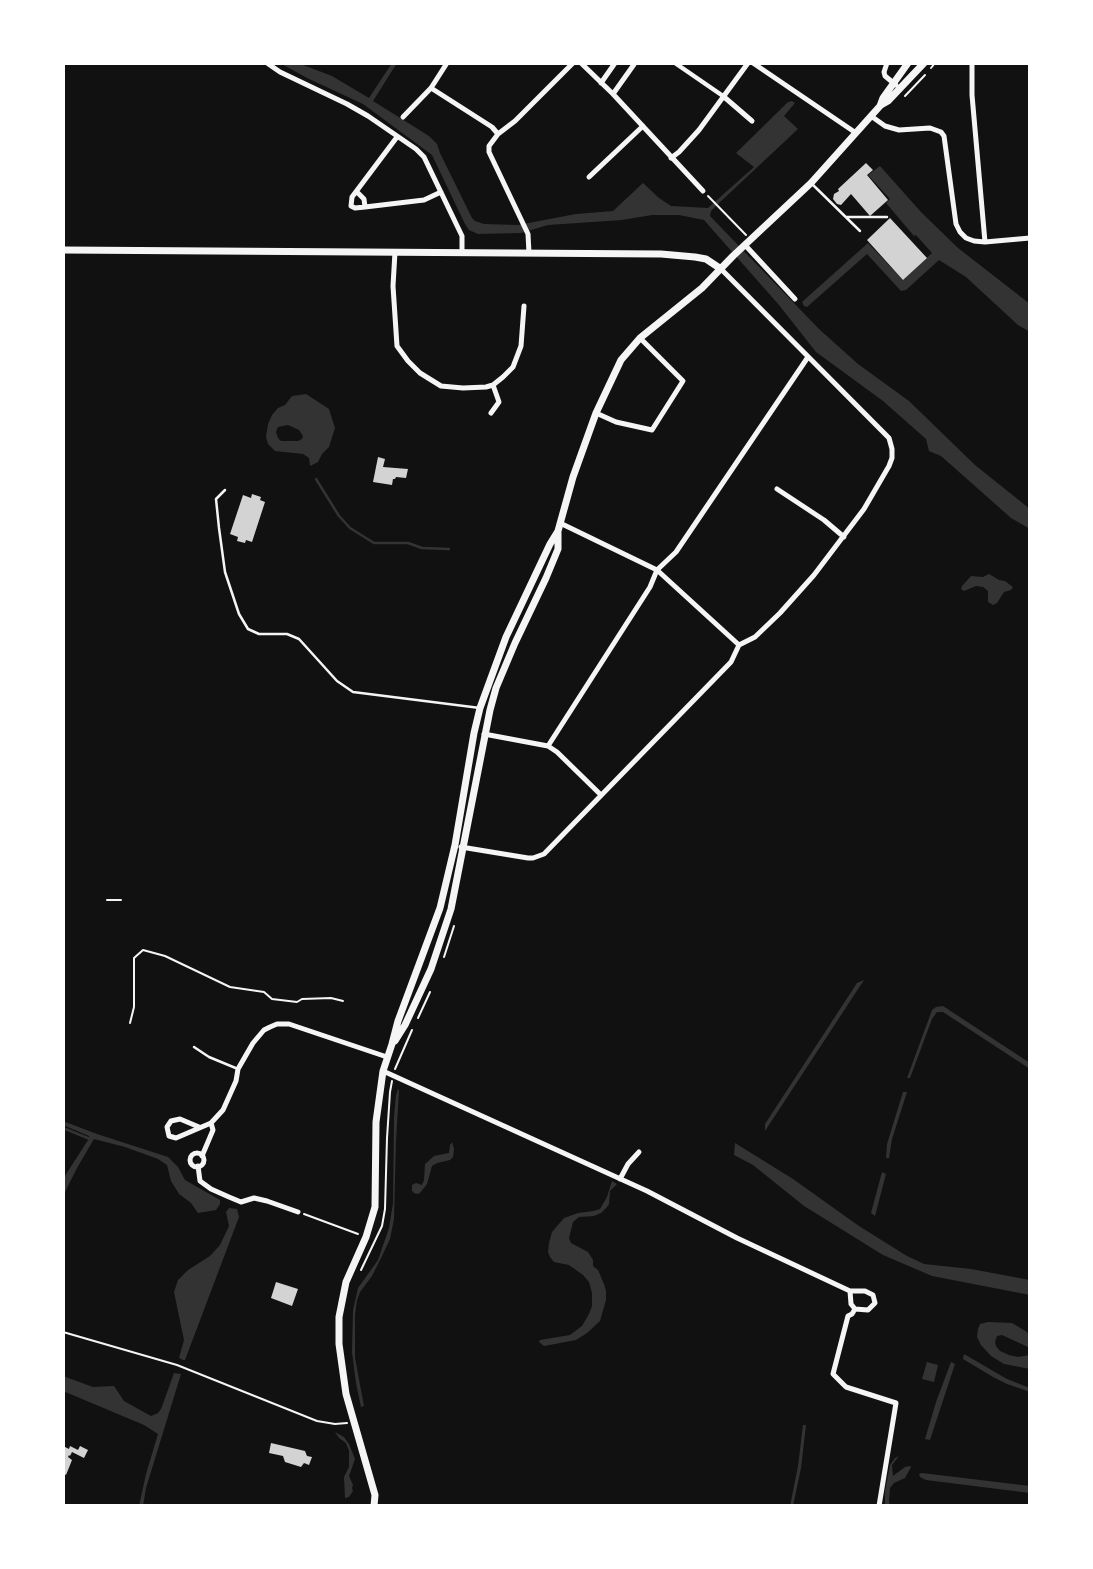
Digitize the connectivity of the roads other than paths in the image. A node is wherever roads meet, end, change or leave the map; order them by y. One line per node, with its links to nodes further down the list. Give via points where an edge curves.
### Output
1 (267, 63): 24 (street, via 368,116)
2 (447, 63): 15 (street)
3 (573, 63): 23 (street)
4 (580, 63): 13 (street)
5 (615, 63): 13 (street)
6 (635, 63): 16 (street)
7 (675, 63): 17 (street)
8 (750, 63): 17 (street); 22 (street)
9 (887, 63): 14 (street, via 885,76)
10 (908, 63): 14 (street)
11 (924, 63): 14 (street)
12 (972, 63): 37 (street)
13 (601, 83): 16 (street)
14 (897, 86): 18 (street)
15 (431, 88): 19 (street); 23 (street)
16 (613, 94): 21 (street)
17 (723, 96): 20 (street); 25 (street)
18 (871, 116): 22 (street); 37 (street, via 899,130 941,132 956,224 966,238)
19 (403, 117)
20 (752, 121)
21 (643, 126): 25 (street); 26 (street)
22 (856, 133): 27 (street)
23 (498, 134): 41 (street, via 489,152 528,234)
24 (397, 137): 29 (street); 30 (street, via 424,157)
25 (671, 158): 28 (street)
26 (589, 177)
27 (811, 183): 32 (lane); 36 (street)
28 (703, 191)
29 (356, 192): 31 (street); 31 (street, via 351,206)
30 (441, 192): 31 (street, via 424,200); 40 (street, via 462,236)
31 (365, 207)
32 (846, 217): 33 (lane); 34 (lane)
33 (887, 217)
34 (860, 231)
35 (1030, 238): 37 (street)
36 (748, 242): 42 (street); 43 (street)
37 (985, 242)
38 (63, 250): 39 (street)
39 (395, 252): 40 (street); 47 (street, via 397,346 408,361 441,386)
40 (462, 253): 41 (street)
41 (529, 253): 42 (street, via 679,255)
42 (721, 268): 45 (street); 46 (street)
43 (795, 299)
44 (524, 306): 47 (street, via 521,346 513,366)
45 (640, 338): 49 (street, via 621,360); 49 (street, via 683,381 652,430)
46 (808, 357): 53 (street, via 891,443 889,466); 54 (street, via 676,552)
47 (493, 385): 48 (street, via 499,402)
48 (491, 413)
49 (596, 413): 52 (street)
50 (777, 489): 53 (street)
51 (225, 490): 56 (lane, via 216,499 225,572 248,629 299,639 337,681 354,692)
52 (559, 527): 54 (street); 56 (street, via 506,637); 57 (street, via 558,549)
53 (844, 537): 55 (street, via 780,613 755,637)
54 (657, 570): 55 (street); 60 (street)
55 (739, 645): 61 (street, via 732,662)
56 (480, 708): 57 (street); 58 (street)
57 (490, 710): 59 (street)
58 (474, 733): 59 (street); 62 (street)
59 (484, 734): 60 (street); 62 (street)
60 (548, 746): 61 (street)
61 (601, 796): 62 (street, via 538,857)
62 (459, 846): 63 (street); 63 (street, via 451,909 431,969)
63 (392, 1044): 65 (street)
64 (194, 1047): 66 (lane)
65 (387, 1058): 66 (street, via 284,1024 264,1030); 67 (street)
66 (238, 1069): 68 (street, via 223,1111)
67 (383, 1071): 73 (street); 77 (street, via 376,1122 375,1207 346,1282 339,1317 346,1394 375,1494)
68 (211, 1122): 69 (street); 71 (street, via 214,1130)
69 (199, 1127): 69 (street, via 180,1119 167,1127 169,1136 176,1138)
70 (639, 1152): 73 (street)
71 (202, 1156): 72 (street); 72 (street, via 191,1156 192,1165)
72 (198, 1166): 74 (street, via 200,1181 211,1189 241,1202 254,1198)
73 (620, 1179): 75 (street)
74 (298, 1212)
75 (850, 1291): 76 (street); 76 (street, via 873,1295 875,1303 868,1310)
76 (855, 1309): 78 (street, via 848,1316 833,1374 846,1387 896,1403)
77 (374, 1506)
78 (879, 1506)

